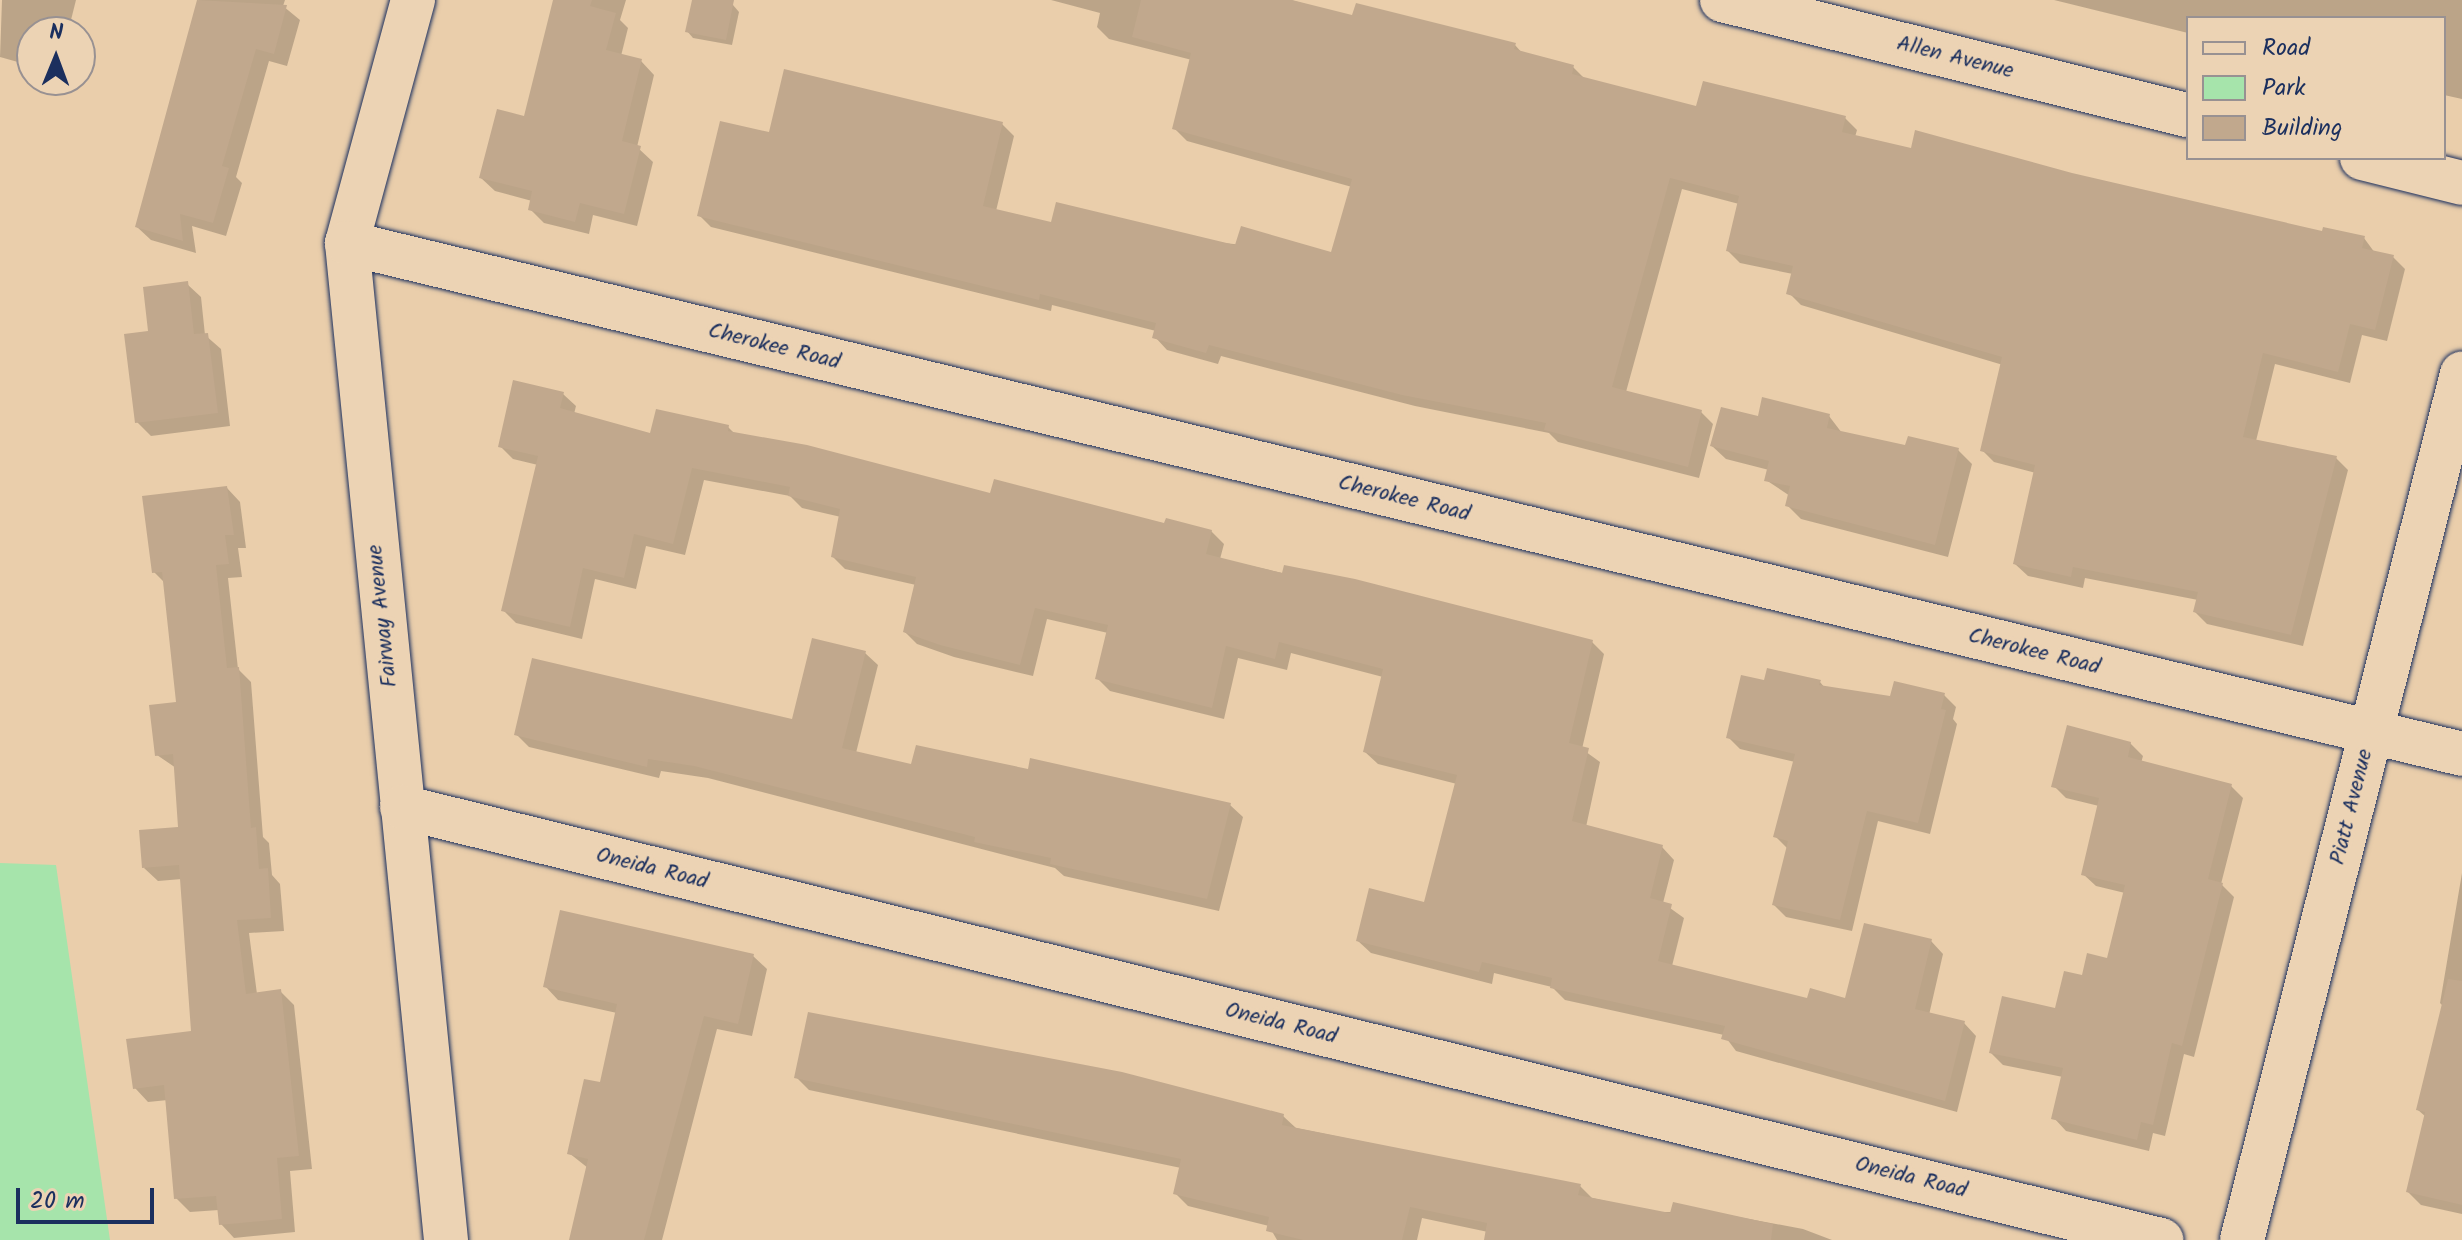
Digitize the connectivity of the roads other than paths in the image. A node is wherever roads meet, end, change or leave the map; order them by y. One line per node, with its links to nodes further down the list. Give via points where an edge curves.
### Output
1 (413, 0): 6 (street, Fairway Avenue)
2 (1722, 0): 3 (street, Allen Avenue)
3 (2186, 115)
4 (2370, 160): 5 (street)
5 (2462, 183)
6 (347, 243): 8 (street, Cherokee Road); 10 (street, Fairway Avenue)
7 (2462, 374): 8 (street, Piatt Avenue)
8 (2371, 734): 9 (street, Cherokee Road); 13 (street, Piatt Avenue)
9 (2462, 754)
10 (402, 807): 11 (street, Fairway Avenue); 12 (street, Oneida Road)
11 (446, 1240)
12 (2161, 1240)
13 (2242, 1240)

